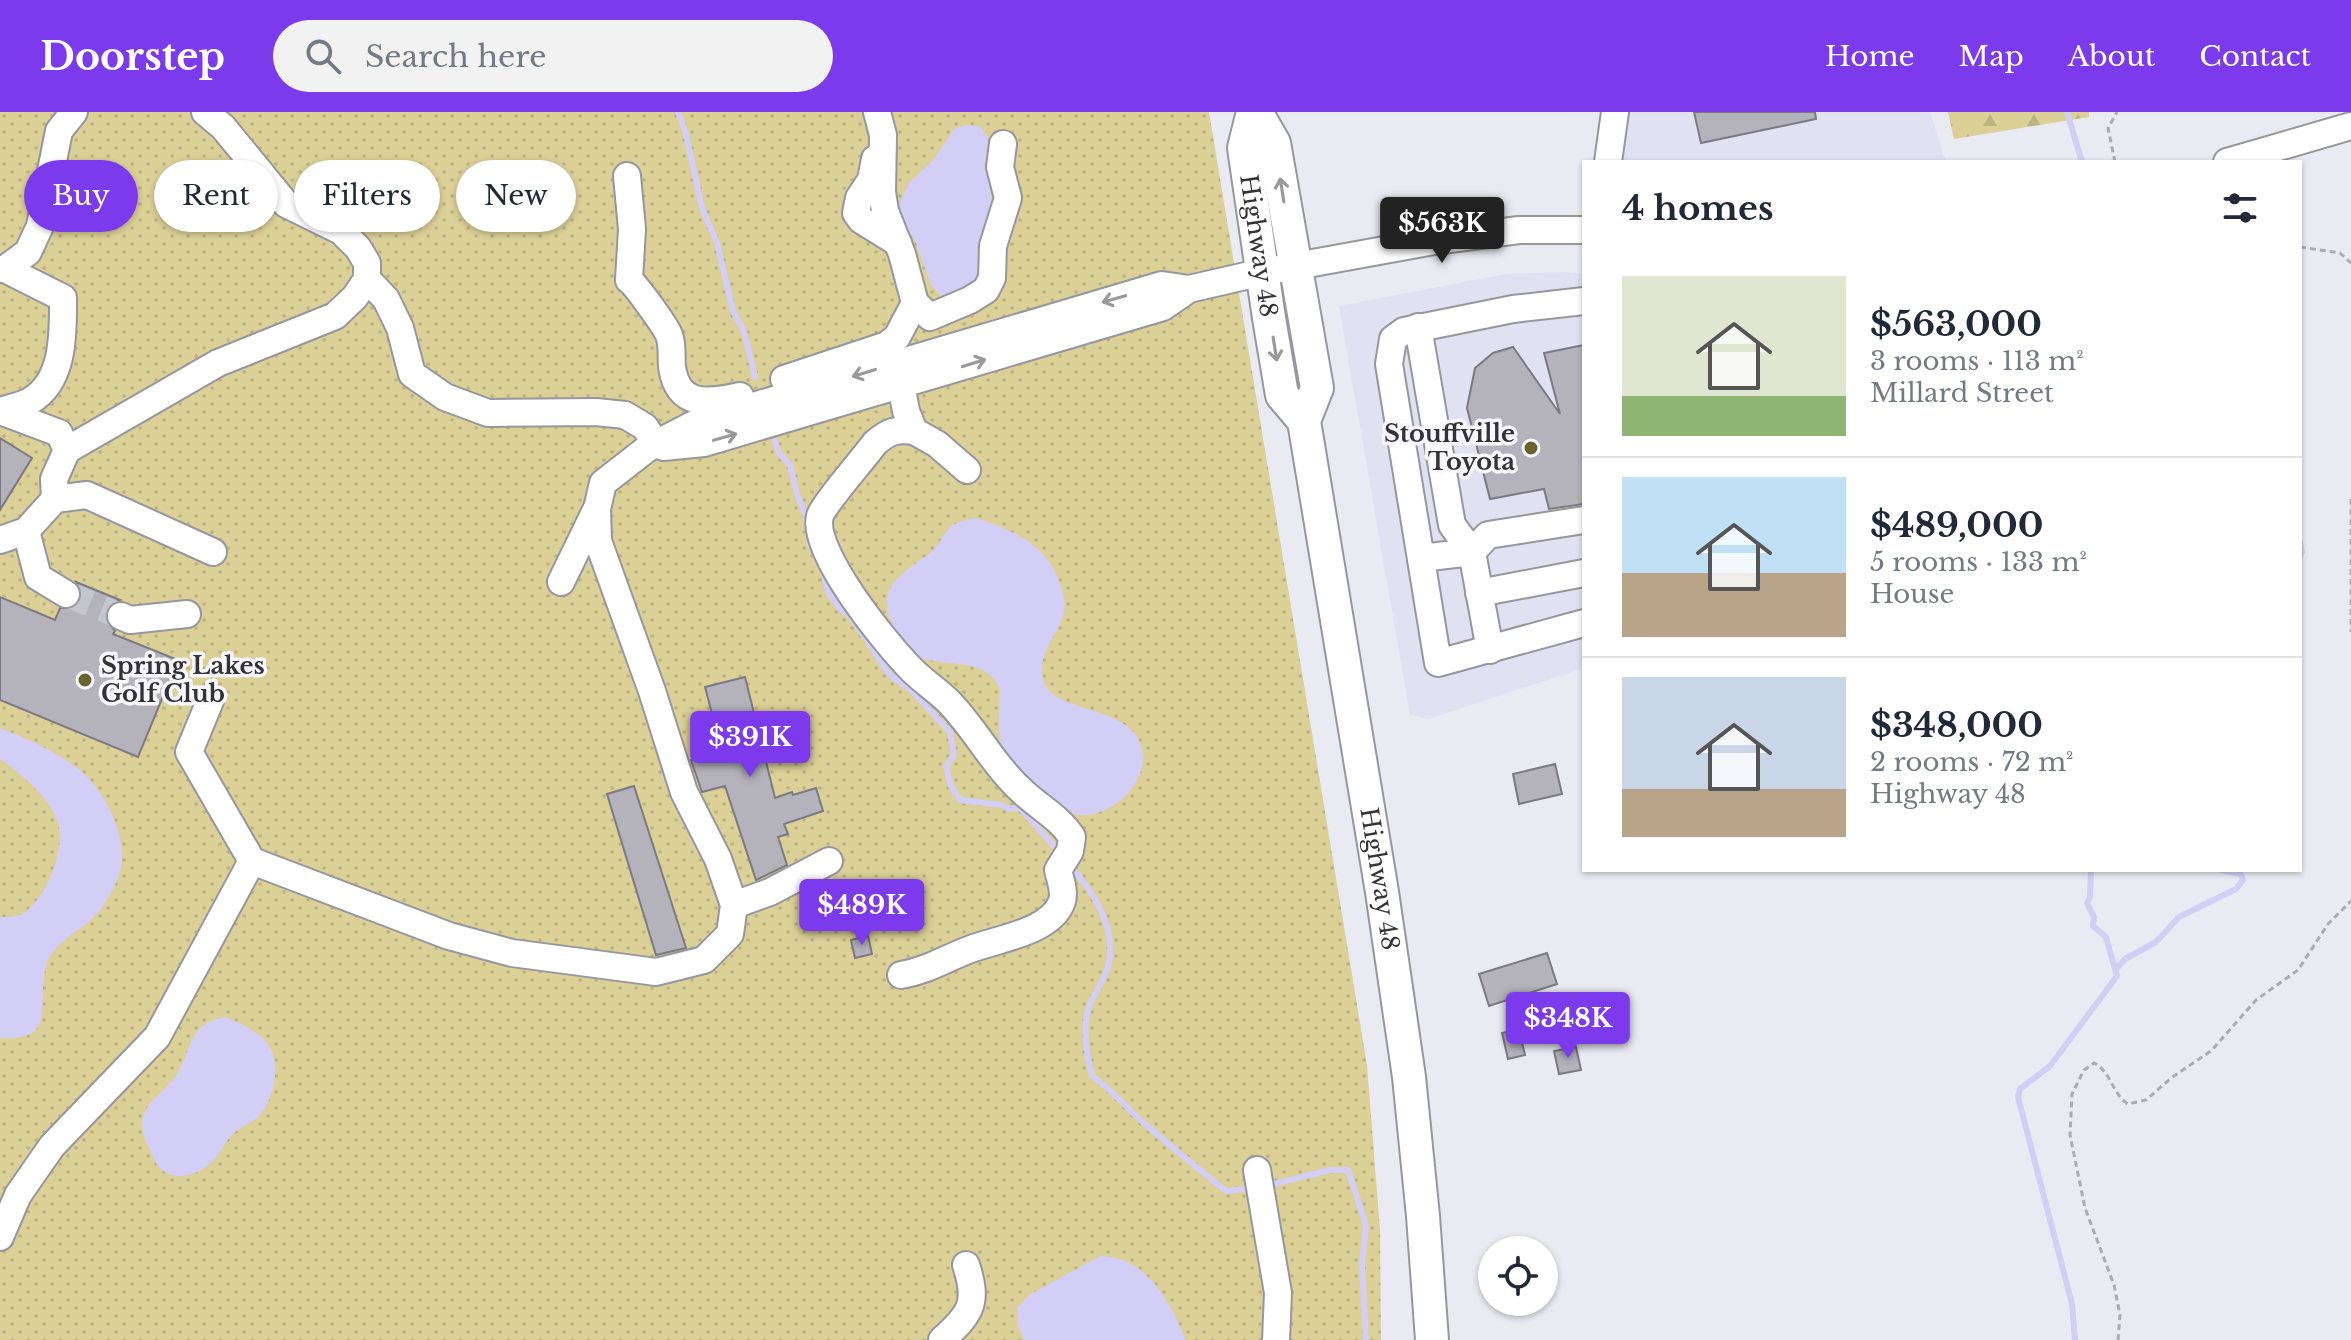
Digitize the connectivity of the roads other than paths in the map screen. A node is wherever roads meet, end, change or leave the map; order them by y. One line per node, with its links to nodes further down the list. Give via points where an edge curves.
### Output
1 (205, 112): 15 (street, via 286,204 341,231 358,248 367,263)
2 (1254, 112): 12 (main road, Highway 48, one-way to 2, via 1274,143); 14 (main road, Highway 48, via 1244,148)
3 (1615, 112): 8 (street)
4 (65, 118): 13 (street, via 40,226 28,252)
5 (879, 118): 17 (street, via 885,211)
6 (2351, 126): 9 (street)
7 (1003, 144): 17 (street, via 1000,167 1008,198 993,246 992,278 986,290 970,300)
8 (1608, 160)
9 (2234, 160)
10 (627, 176): 17 (street, via 629,280 670,336 672,369 686,396 698,402 739,396 887,345)
11 (1582, 230): 12 (street, via 1519,230 1448,239)
12 (1295, 267): 14 (street); 20 (main road, Highway 48, via 1317,388)
13 (2, 269): 23 (street, via 63,298 62,342 52,378 31,401 0,411 59,433)
14 (1263, 272): 19 (street, via 1189,289 1163,307); 20 (main road, Highway 48, one-way to 20, via 1282,395)
15 (367, 279): 22 (street, via 386,299 400,328 412,374 445,397 488,413 625,415 645,427); 23 (street, via 335,316 218,363)
16 (1582, 301): 18 (street)
17 (922, 310): 19 (street, via 897,346)
18 (1418, 327): 31 (street, via 1452,525); 32 (street, via 1393,339 1389,364)
19 (899, 374): 21 (street); 22 (street, via 704,443)
20 (1304, 421): 51 (main road, Highway 48, via 1409,1077)
21 (914, 431): 24 (street); 45 (street, via 897,429 875,443 820,515 828,557 845,587 911,669 951,704 987,753 1072,837 1058,870 1062,902 1039,924 1017,938 968,949 924,971)
22 (652, 446): 26 (street, via 603,483)
23 (67, 450): 25 (street, via 54,479)
24 (967, 470)
25 (55, 499): 28 (street); 30 (street, via 87,495)
26 (597, 509): 34 (street); 44 (street, via 598,541 684,792)
27 (1582, 520): 31 (street, via 1488,535)
28 (26, 531): 29 (street); 36 (street, via 38,577)
29 (0, 540)
30 (213, 552)
31 (1472, 552): 32 (street); 35 (street)
32 (1421, 558): 40 (street, via 1438,663)
33 (1582, 573): 35 (street)
34 (561, 582)
35 (1479, 593): 40 (street)
36 (66, 594)
37 (187, 614): 38 (street, via 130,620)
38 (121, 616)
39 (1582, 624): 40 (street)
40 (1490, 650)
41 (210, 701): 42 (street, via 189,752)
42 (252, 861): 44 (street, via 449,936 512,953 656,972 704,960 730,934); 47 (street, via 157,1037 52,1146 18,1195)
43 (829, 861): 44 (street)
44 (734, 905)
45 (901, 975)
46 (1259, 1181): 50 (street, via 1278,1293)
47 (0, 1237)
48 (966, 1265): 49 (street, via 974,1288 972,1308)
49 (942, 1340)
50 (1276, 1340)
51 (1432, 1340)

